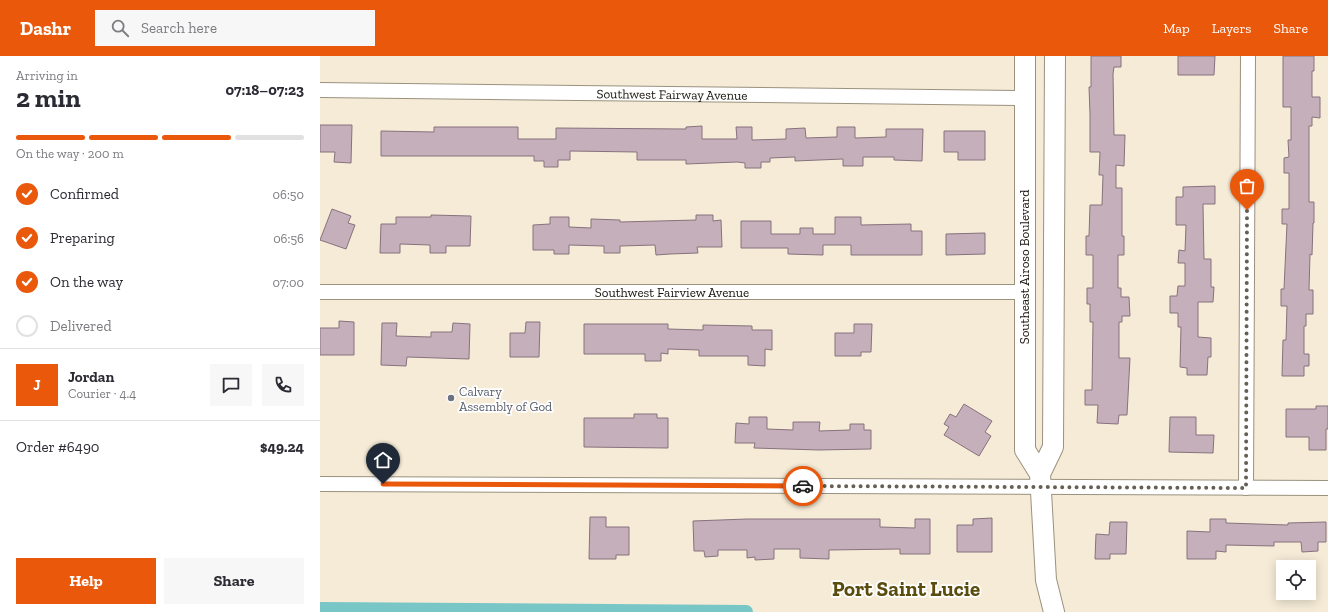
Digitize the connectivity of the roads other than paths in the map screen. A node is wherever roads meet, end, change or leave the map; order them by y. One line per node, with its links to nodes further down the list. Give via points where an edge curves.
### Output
1 (1025, 56): 5 (main road, Southeast Airoso Boulevard)
2 (1055, 56): 8 (main road, via 1053,447)
3 (1248, 56): 10 (street)
4 (320, 90): 5 (street, Southwest Fairway Avenue)
5 (1025, 98): 7 (main road, Southeast Airoso Boulevard)
6 (320, 292): 7 (street, Southwest Fairview Avenue)
7 (1024, 292): 8 (main road, Southeast Airoso Boulevard, via 1024,450)
8 (1040, 481): 9 (street); 10 (street); 12 (main road, via 1046,580)
9 (320, 484)
10 (1246, 488): 11 (street)
11 (1328, 488)
12 (1054, 612)

